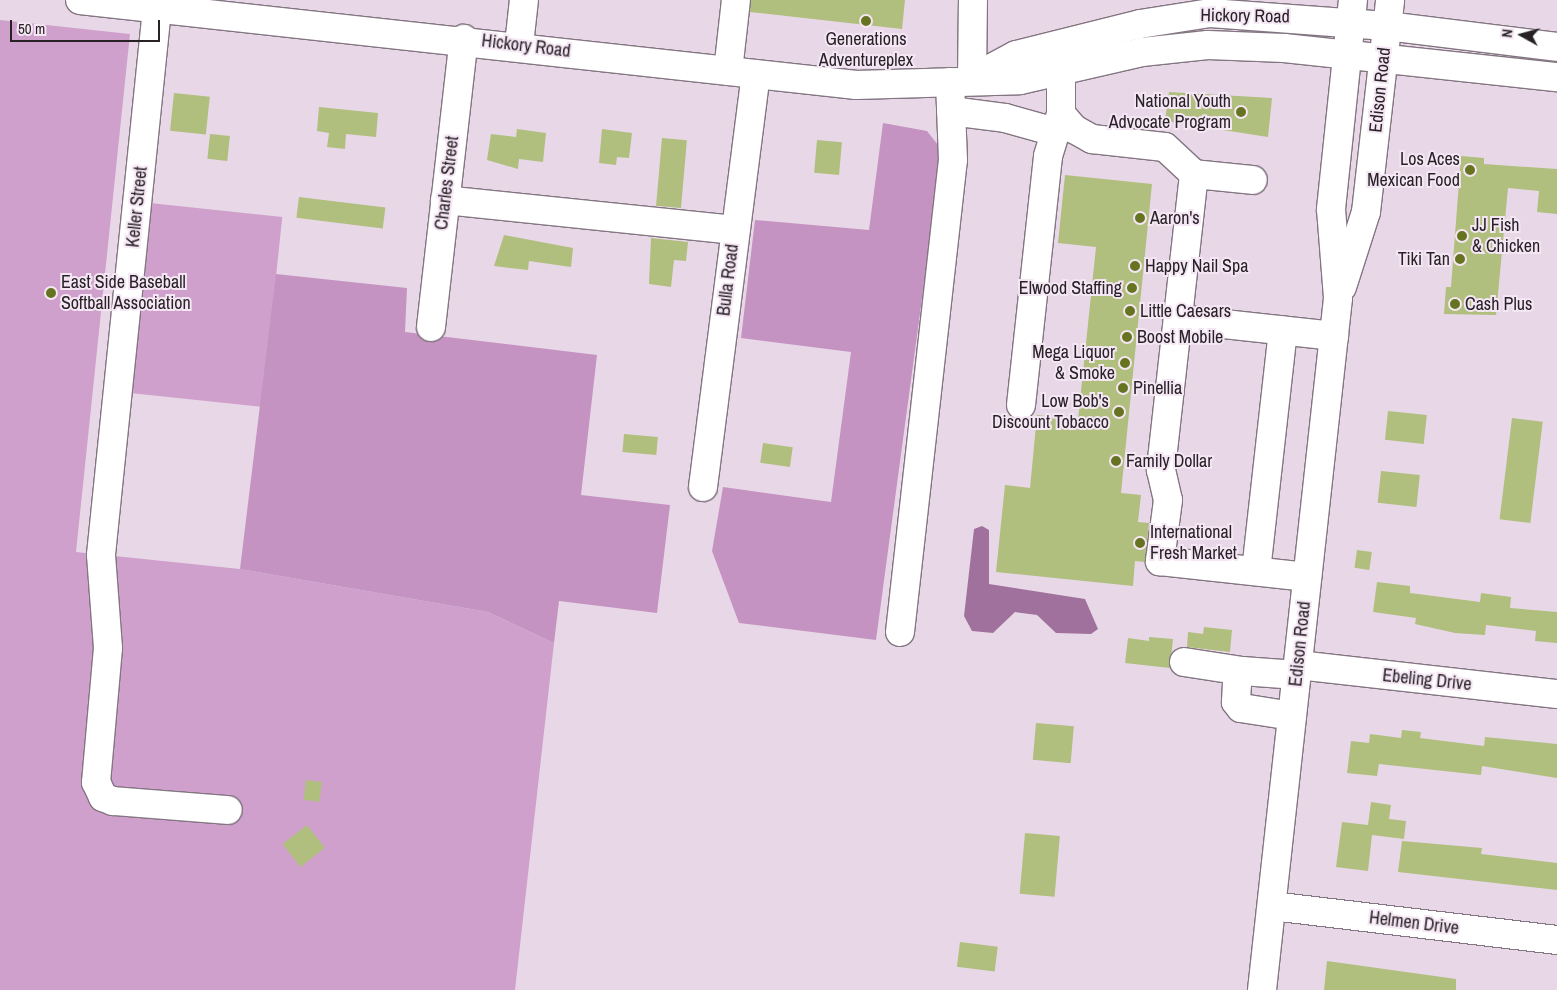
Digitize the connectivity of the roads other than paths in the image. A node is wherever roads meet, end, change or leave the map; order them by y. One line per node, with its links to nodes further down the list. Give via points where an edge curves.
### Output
1 (80, 0): 5 (street, Hickory Road)
2 (524, 0): 10 (street)
3 (736, 0): 14 (street)
4 (973, 0): 18 (street)
5 (120, 2): 6 (street, Hickory Road)
6 (157, 9): 9 (street, Hickory Road); 40 (street, Keller Street, via 101,555 108,648 98,790 113,801)
7 (1352, 11): 8 (street, Hickory Road); 12 (street, Edison Road); 18 (street, Hickory Road, via 1176,17 1016,55)
8 (1389, 13): 11 (street, Hickory Road); 13 (street, Edison Road)
9 (464, 39): 10 (street, Hickory Road); 23 (street, Charles Street)
10 (519, 45): 14 (street, Hickory Road)
11 (1557, 46)
12 (1347, 54): 13 (street, Hickory Road); 15 (street, Hickory Road, via 1250,45 1177,46); 25 (street, Edison Road, via 1331,208)
13 (1384, 59): 17 (street, Hickory Road); 25 (street, Edison Road, via 1366,212)
14 (728, 71): 16 (street, Hickory Road)
15 (1061, 73): 18 (street, Hickory Road, via 1020,80); 20 (street)
16 (756, 74): 18 (street, Hickory Road, via 856,85); 24 (street, Bulla Road)
17 (1557, 77)
18 (961, 80): 19 (street)
19 (951, 111): 20 (street); 34 (street, via 954,160)
20 (1058, 123): 21 (street, via 1092,139 1168,148); 30 (street, via 1048,156)
21 (1194, 174): 22 (street); 26 (street)
22 (1253, 180)
23 (445, 200): 24 (street); 27 (street, Charles Street)
24 (735, 230): 31 (street, Bulla Road)
25 (1338, 298): 29 (street, Edison Road)
26 (1178, 319): 28 (street); 32 (street, via 1162,470 1168,500 1160,561)
27 (431, 327)
28 (1283, 331): 29 (street); 32 (street)
29 (1334, 336): 33 (street, Edison Road)
30 (1021, 405)
31 (703, 487)
32 (1256, 572): 33 (street)
33 (1307, 577): 37 (street, Edison Road)
34 (900, 632)
35 (1184, 662): 36 (street, Ebeling Drive)
36 (1242, 670): 37 (street, Ebeling Drive); 39 (street, via 1236,702 1240,708)
37 (1297, 670): 38 (street, Ebeling Drive); 39 (street, Edison Road)
38 (1557, 694)
39 (1292, 716): 41 (street, Edison Road)
40 (228, 810)
41 (1272, 906): 42 (street, Helmen Drive); 43 (street, Edison Road)
42 (1557, 940)
43 (1262, 990)

